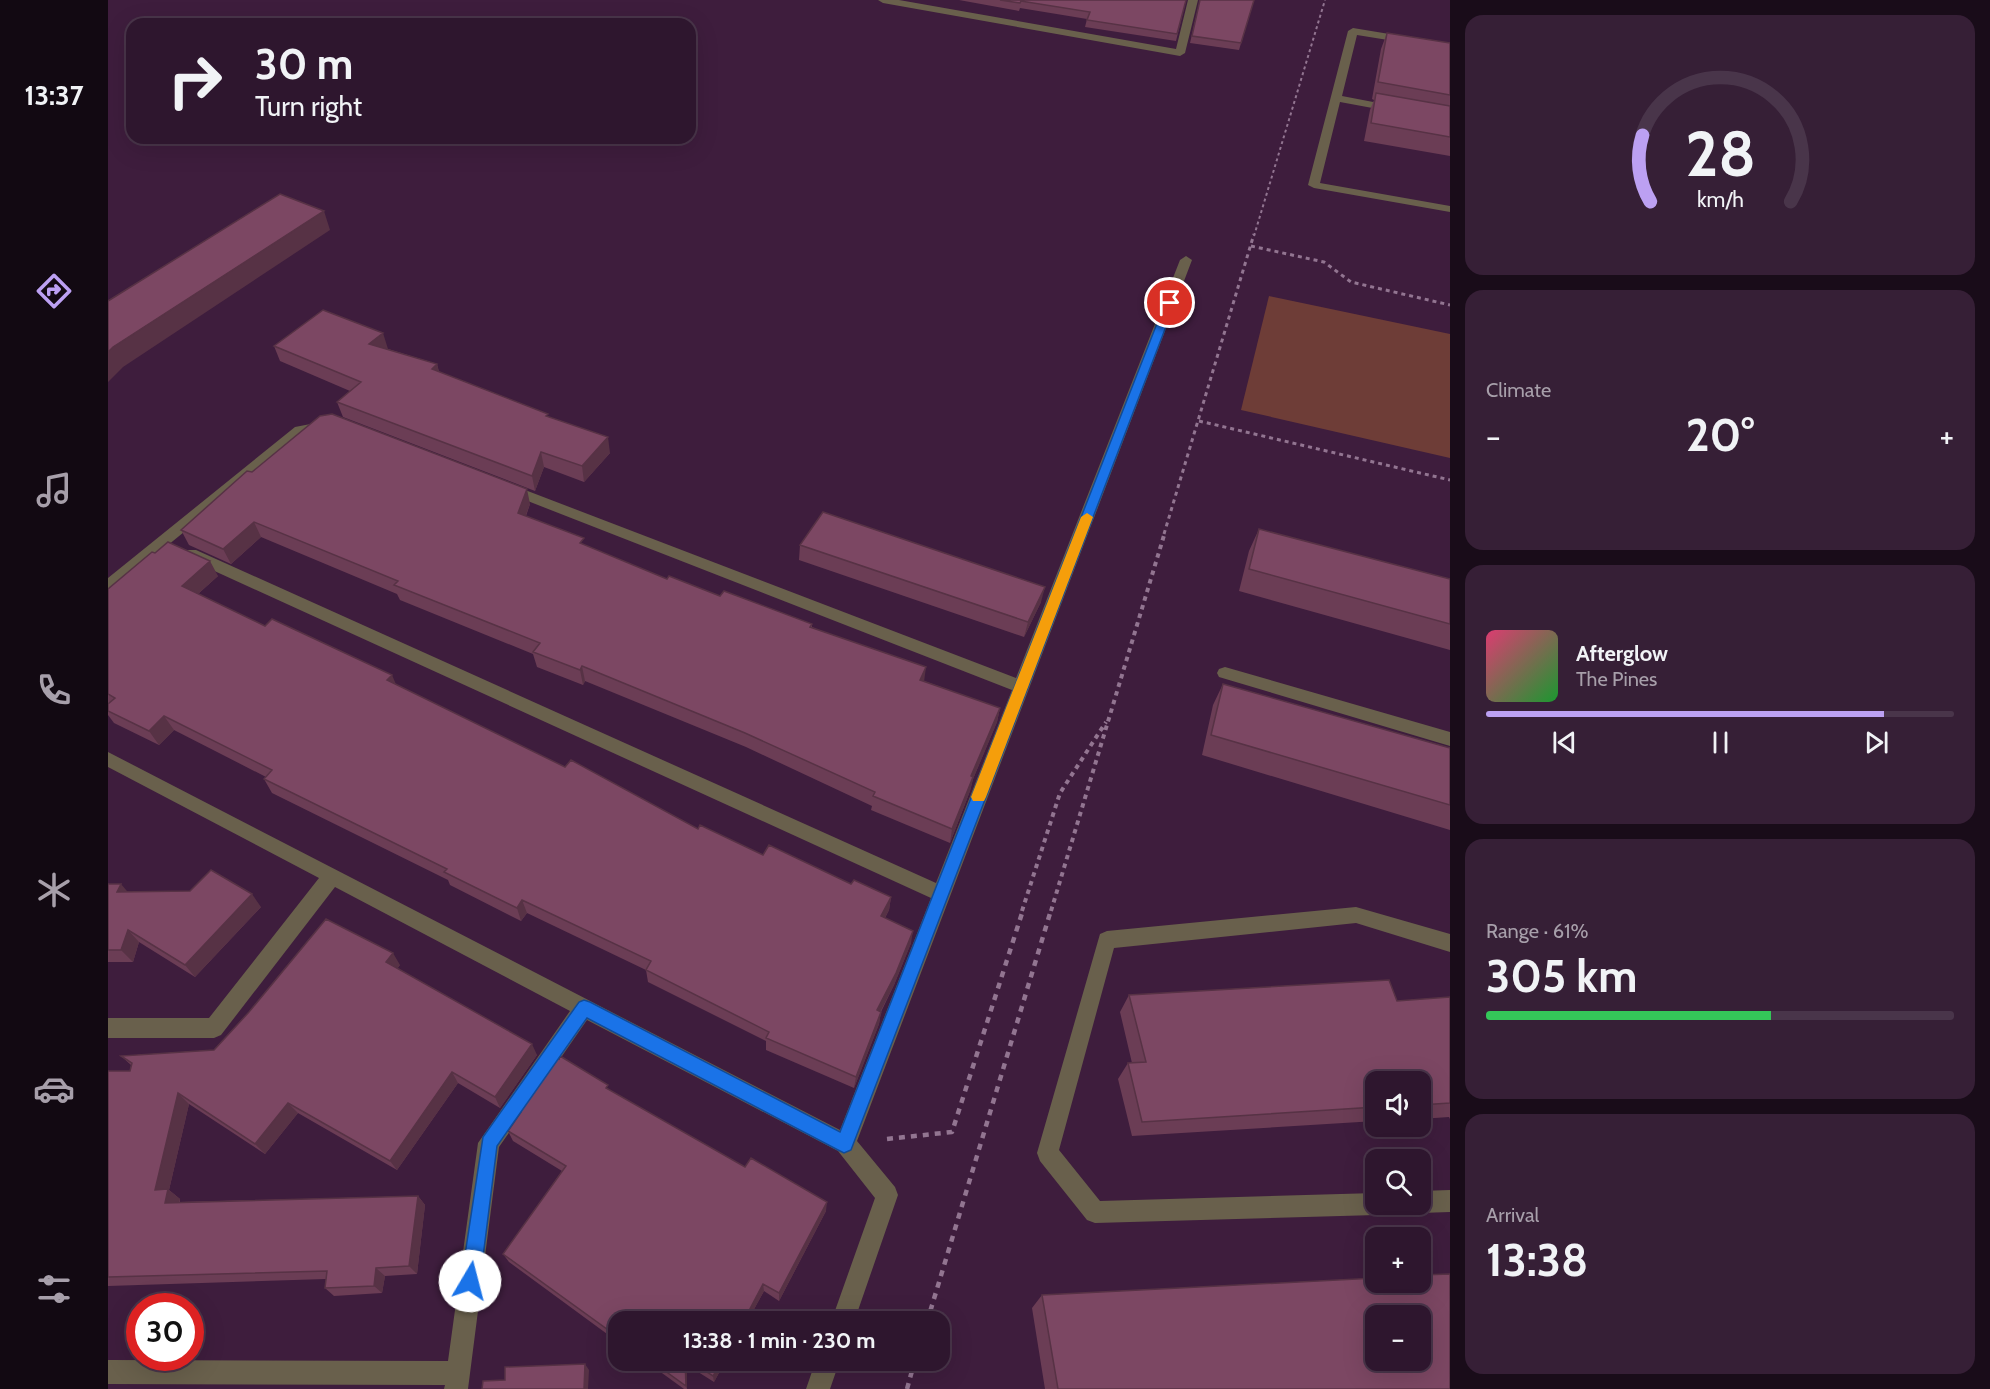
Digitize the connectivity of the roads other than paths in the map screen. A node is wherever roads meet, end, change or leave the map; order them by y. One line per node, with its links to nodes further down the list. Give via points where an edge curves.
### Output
1 (884, 0): 2 (street, via 1180,53)
2 (1194, 0)
3 (1450, 47): 4 (street, via 1353,31)
4 (1336, 98): 5 (street); 6 (street, via 1314,185)
5 (1404, 111)
6 (1450, 209)
7 (1186, 260): 13 (street)
8 (339, 423): 10 (street, via 300,430)
9 (495, 483): 13 (street)
10 (163, 542): 11 (street); 17 (street)
11 (108, 586)
12 (1225, 673): 14 (street)
13 (1021, 687): 17 (street)
14 (1450, 739)
15 (108, 759): 16 (street)
16 (332, 876): 19 (street); 20 (street, via 214,1028)
17 (941, 894): 21 (street)
18 (1450, 943): 24 (street, via 1356,915 1107,940 1048,1153 1095,1212)
19 (584, 1008): 21 (street); 28 (street, via 489,1143)
20 (108, 1028)
21 (844, 1144): 25 (street, via 887,1195)
22 (1450, 1201): 23 (street)
23 (1431, 1202)
24 (1365, 1204)
25 (846, 1311)
26 (824, 1371): 29 (street)
27 (108, 1372): 28 (street)
28 (457, 1381)
29 (818, 1389)

